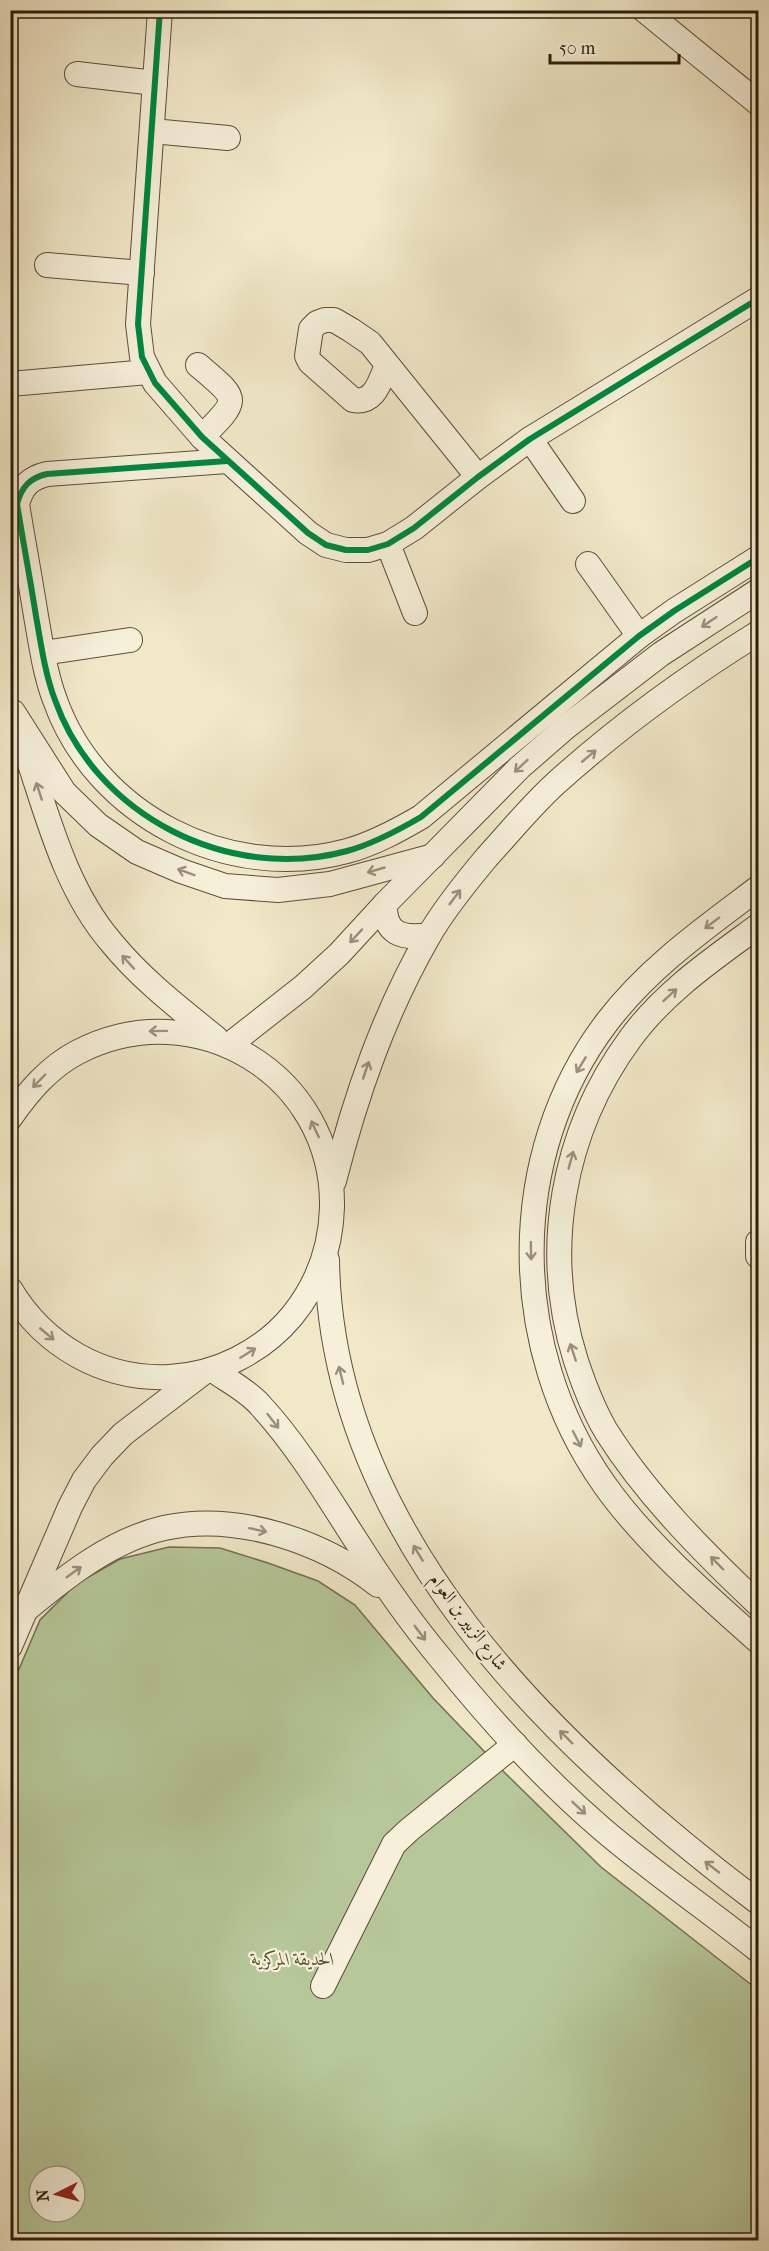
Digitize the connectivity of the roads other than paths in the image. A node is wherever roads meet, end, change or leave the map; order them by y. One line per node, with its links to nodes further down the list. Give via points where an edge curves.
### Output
1 (160, 10): 4 (street)
2 (644, 10): 5 (street)
3 (77, 74): 4 (street)
4 (155, 84): 6 (street)
5 (759, 103)
6 (152, 131): 7 (street); 9 (street)
7 (228, 138)
8 (47, 265): 9 (street)
9 (142, 273): 13 (street, via 139,340)
10 (759, 299): 16 (street)
11 (198, 365): 15 (street, via 230,397 226,413)
12 (387, 365): 18 (street)
13 (148, 372): 14 (street); 15 (street)
14 (10, 384)
15 (202, 437): 17 (street)
16 (530, 439): 18 (street); 19 (street)
17 (227, 461): 20 (street, via 326,545 368,550); 28 (street, via 47,474 27,483 17,504)
18 (478, 477): 20 (street)
19 (573, 501)
20 (388, 544): 24 (street)
21 (759, 558): 26 (street)
22 (588, 564): 26 (street)
23 (759, 591): 30 (street, one-way to 30, via 661,654 566,728 520,767)
24 (415, 613)
25 (759, 633): 34 (street, one-way to 25, via 473,874 554,786 649,708)
26 (639, 636): 28 (street, via 421,817 385,837 346,851 305,858 223,852 179,836 139,812 104,781 75,743 55,701)
27 (130, 640): 28 (street)
28 (43, 653)
29 (12, 706): 30 (street, one-way to 29, via 330,884 278,890 225,886 181,871 137,852 98,825 64,792); 37 (street, one-way to 29, via 140,975 109,941 83,902 63,861)
30 (433, 856): 32 (street)
31 (759, 888): 35 (street, one-way to 35)
32 (385, 904): 34 (street, via 388,924 396,932 405,937); 37 (street, one-way to 37, via 303,987)
33 (759, 926): 36 (street)
34 (429, 935): 39 (street, one-way to 34, via 367,1067 390,1009)
35 (686, 942): 36 (street); 46 (street, one-way to 46, via 644,979 607,1022 577,1070 544,1155 531,1234 532,1290 541,1347)
36 (706, 965): 45 (street, one-way to 36, via 568,1336 560,1284 559,1232 566,1180 580,1129 602,1082 631,1038 666,998)
37 (224, 1043): 38 (street, one-way to 38, via 174,1031 140,1032 107,1039 76,1052 49,1071); 39 (street, one-way to 37, via 324,1149 308,1114 284,1083 254,1058)
38 (10, 1118)
39 (332, 1186): 41 (street, via 332,1225)
40 (759, 1242): 42 (street)
41 (326, 1252): 44 (street, one-way to 41, via 247,1354 284,1325 316,1279); 53 (street, شارع الزبير بن العوام, one-way to 41, via 667,1831 577,1747 529,1699 453,1608 393,1512 364,1449 335,1350)
42 (759, 1257)
43 (10, 1289): 44 (street, one-way to 44, via 41,1329 64,1349 92,1364 152,1378)
44 (210, 1370): 47 (street, one-way to 47, via 259,1403 294,1448); 49 (street, via 123,1434 102,1456 70,1507)
45 (585, 1390): 46 (street); 48 (street, one-way to 45, via 632,1469)
46 (559, 1401): 50 (street, one-way to 50, via 579,1444 634,1521)
47 (393, 1596): 49 (street, one-way to 47, via 90,1560 125,1543 165,1528 205,1525 286,1536 325,1551); 52 (street, one-way to 52, via 447,1667)
48 (759, 1604)
49 (28, 1608): 51 (street)
50 (759, 1641)
51 (10, 1647)
52 (515, 1744): 54 (street, one-way to 54, via 600,1827); 55 (street, via 394,1844)
53 (759, 1902)
54 (759, 1950)
55 (323, 1986)

